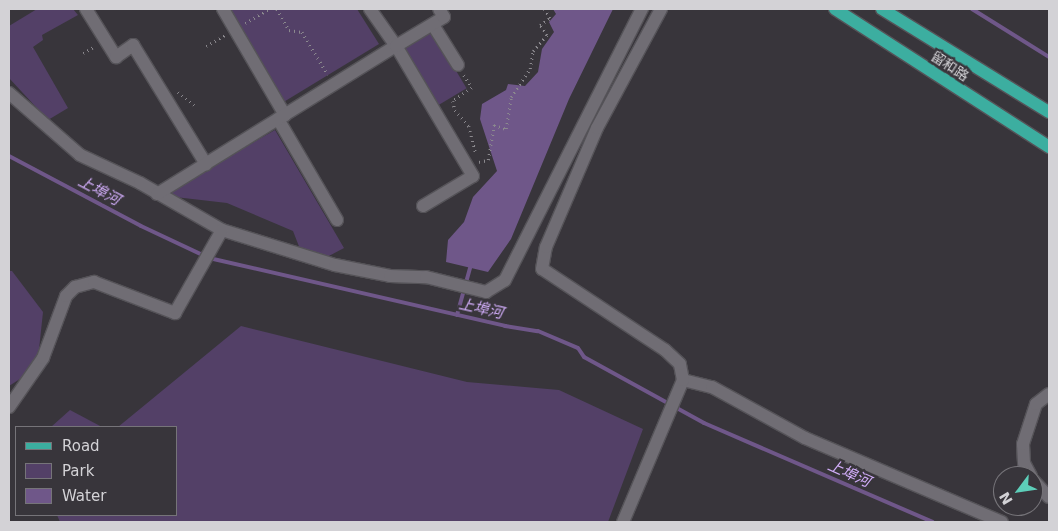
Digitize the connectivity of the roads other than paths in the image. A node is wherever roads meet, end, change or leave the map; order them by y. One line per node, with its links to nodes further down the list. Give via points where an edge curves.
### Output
1 (86, 9): 16 (street, via 116,57 133,45)
2 (222, 9): 14 (street)
3 (370, 9): 10 (street)
4 (439, 9): 9 (street, via 444,17)
5 (642, 9): 20 (street, via 506,280 486,292 426,276 390,276 335,265)
6 (661, 9): 21 (street, via 597,128 546,247 542,269 665,350 680,364)
7 (835, 9): 15 (main road, 留和路)
8 (882, 9): 13 (main road, 留和路)
9 (433, 25): 10 (street); 11 (street)
10 (396, 46): 14 (street); 18 (street, via 473,176)
11 (458, 65)
12 (9, 93): 17 (street, via 80,155 140,182)
13 (1049, 112)
14 (282, 117): 16 (street); 19 (street)
15 (1049, 147)
16 (206, 164): 17 (street)
17 (157, 194): 20 (street)
18 (423, 206)
19 (338, 220)
20 (222, 230): 23 (street, via 175,313 94,282 75,286 66,296 44,358)
21 (683, 380): 25 (street); 26 (street, via 712,387 805,438)
22 (1049, 394): 24 (street, via 1036,404 1024,444)
23 (9, 406)
24 (1026, 466)
25 (623, 522)
26 (1002, 522)

